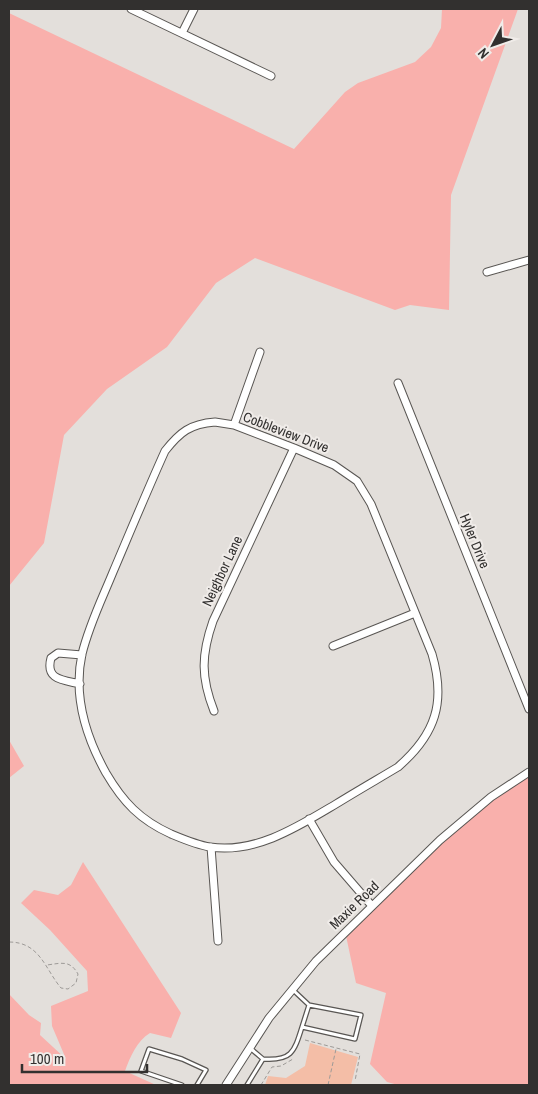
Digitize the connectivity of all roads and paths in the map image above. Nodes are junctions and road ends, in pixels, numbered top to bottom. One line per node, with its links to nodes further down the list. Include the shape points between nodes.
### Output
1 (131, 9): 3 (street)
2 (194, 9): 3 (street)
3 (182, 33): 4 (street)
4 (271, 76)
5 (529, 260): 6 (street)
6 (487, 272)
7 (260, 352): 9 (street)
8 (398, 383): 15 (street, Hyler Drive)
9 (234, 425): 10 (street, Cobbleview Drive); 13 (street, Cobbleview Drive, via 215,422 194,426 177,436 164,450 92,622)
10 (294, 448): 11 (street, Cobbleview Drive, via 341,468 363,489); 16 (street, Neighbor Lane, via 206,640 203,666)
11 (415, 613): 12 (street); 18 (street, Cobbleview Drive, via 432,654 438,682 436,709 429,731 413,754 398,767)
12 (333, 646)
13 (82, 655): 14 (street, Cobbleview Drive); 14 (street, via 58,653 51,658 48,667 52,676)
14 (80, 684): 19 (street, Cobbleview Drive, via 81,704 95,753 125,802 159,828)
15 (529, 708)
16 (214, 711)
17 (529, 772): 20 (street, Maxie Road, via 468,816)
18 (309, 820): 19 (street, Cobbleview Drive, via 280,836 255,843); 20 (street, via 334,862)
19 (211, 847): 21 (street)
20 (372, 906): 24 (street, Maxie Road)
21 (218, 941)
22 (9, 942): 23 (path, via 17,942 36,952)
23 (47, 965): 23 (path, via 61,988 68,989 76,983 78,974 74,966 64,963)
24 (292, 989): 25 (lane); 28 (street, Maxie Road)
25 (309, 1005): 26 (lane); 26 (lane, via 361,1015 355,1039)
26 (302, 1027): 30 (lane, via 296,1046 288,1056 278,1060)
27 (304, 1040): 29 (path)
28 (249, 1047): 30 (lane); 35 (street, Maxie Road)
29 (336, 1048): 32 (path, via 360,1054); 38 (path)
30 (263, 1058): 36 (lane)
31 (294, 1058): 37 (path, via 272,1067)
32 (355, 1082)
33 (182, 1085): 34 (lane, via 141,1071 149,1049 206,1070)
34 (197, 1085)
35 (226, 1085)
36 (247, 1085)
37 (261, 1085)
38 (328, 1085)

